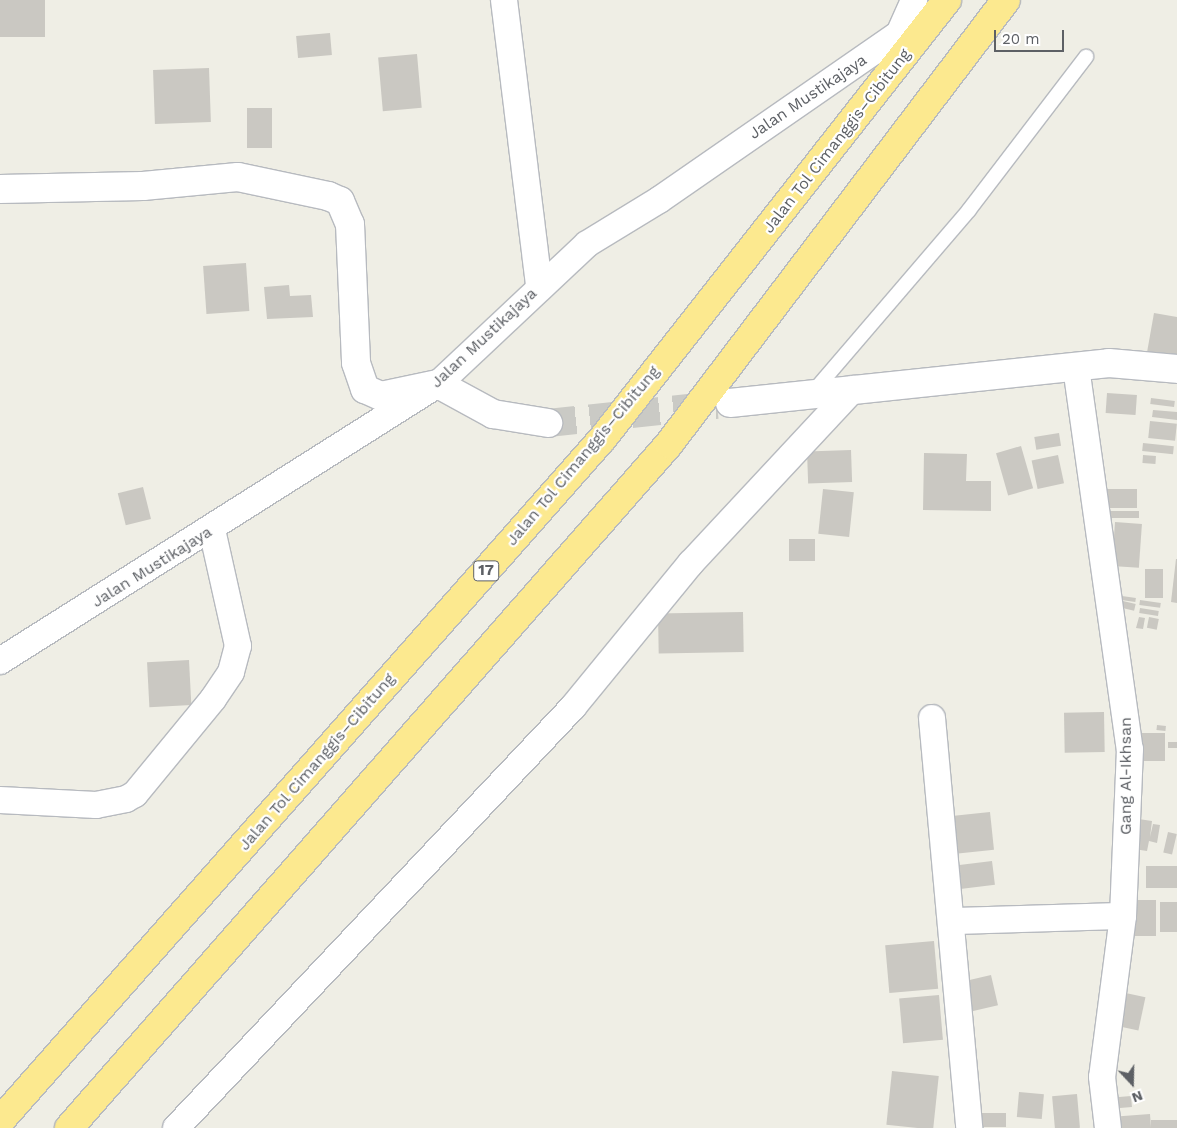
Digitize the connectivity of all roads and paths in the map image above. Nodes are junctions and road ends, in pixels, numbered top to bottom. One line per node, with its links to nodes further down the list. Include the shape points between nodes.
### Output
1 (504, 0): 7 (street)
2 (914, 0): 7 (street, Jalan Mustikajaya, via 900,34 659,200 587,244)
3 (948, 0): 21 (highway, Jalan Tol Cimanggis–Cibitung / 17, via 603,438)
4 (1006, 0): 23 (highway, via 669,444)
5 (1086, 57): 12 (lane, via 969,210)
6 (0, 189): 10 (street, via 143,186 238,178 340,201 350,224 356,363 365,389 381,396)
7 (539, 286): 10 (street, Jalan Mustikajaya)
8 (1076, 367): 9 (street, via 1109,363); 11 (street); 19 (street, Gang Al-Ikhsan, via 1127,712)
9 (1177, 369)
10 (438, 384): 14 (street, via 493,414); 15 (street, Jalan Mustikajaya)
11 (853, 389): 12 (street); 22 (street, via 680,576 573,707)
12 (814, 391): 13 (street)
13 (730, 403)
14 (548, 423)
15 (212, 530): 16 (street, Jalan Mustikajaya); 18 (street, via 238,646 231,672 213,699 135,794 126,799 96,804)
16 (0, 661)
17 (932, 718): 20 (street)
18 (0, 800)
19 (1123, 916): 20 (street); 25 (street, Gang Al-Ikhsan, via 1102,1077)
20 (952, 921): 24 (street)
21 (0, 1121)
22 (191, 1122)
23 (69, 1128)
24 (970, 1128)
25 (1108, 1128)

